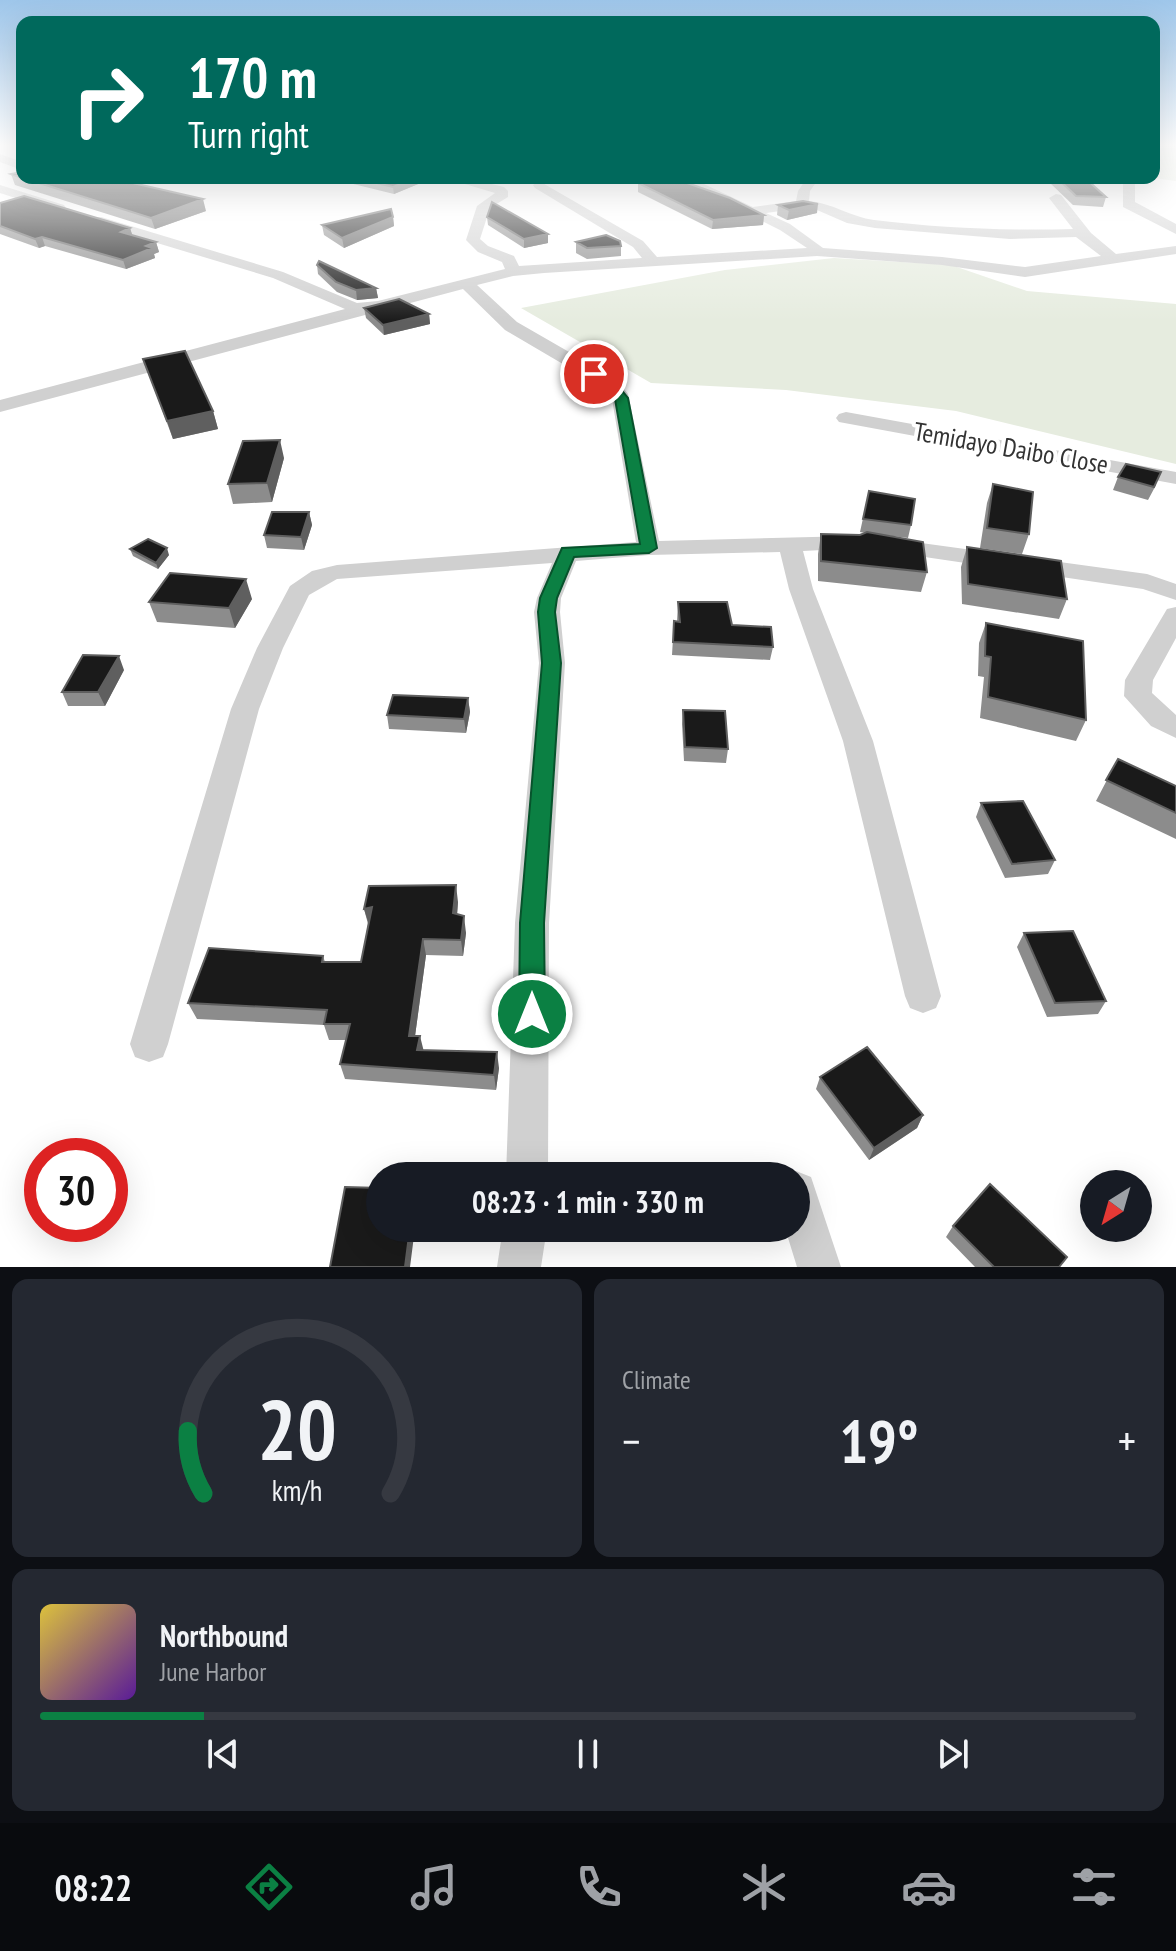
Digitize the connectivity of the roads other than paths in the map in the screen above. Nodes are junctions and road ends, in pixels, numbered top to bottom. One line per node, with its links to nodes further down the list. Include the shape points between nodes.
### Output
1 (42, 203): 19 (street, via 278,275 355,308)
2 (489, 203): 17 (street, via 473,240 509,259)
3 (569, 203): 16 (street, via 647,250)
4 (734, 203): 8 (street)
5 (1060, 203): 12 (street)
6 (1128, 203): 11 (street)
7 (802, 204): 8 (street); 9 (street)
8 (751, 211): 10 (street)
9 (852, 220): 10 (street); 12 (street, via 1010,235)
10 (785, 227): 14 (street)
11 (1176, 230)
12 (1086, 236): 15 (street)
13 (1176, 250): 15 (street)
14 (817, 252): 15 (street, via 1025,272); 16 (street)
15 (1113, 259)
16 (653, 261): 17 (street)
17 (513, 271): 18 (street)
18 (466, 283): 19 (street); 24 (street, via 511,326 609,383 621,398)
19 (367, 308): 20 (street)
20 (0, 406)
21 (846, 418): 22 (street, Temidayo Daibo Close)
22 (1176, 478)
23 (790, 546): 24 (street); 26 (street, via 880,544 1147,582); 28 (street, via 858,741)
24 (649, 548): 25 (street)
25 (568, 552): 29 (street, via 337,572 299,591 245,709); 30 (street, via 547,612 552,663 532,923)
26 (1175, 597): 27 (street, via 1139,680 1138,696)
27 (1176, 728)
28 (923, 996)
29 (149, 1044)
30 (527, 1162)
31 (810, 1238): 34 (street)
32 (523, 1242): 33 (street)
33 (519, 1267)
34 (819, 1267)

